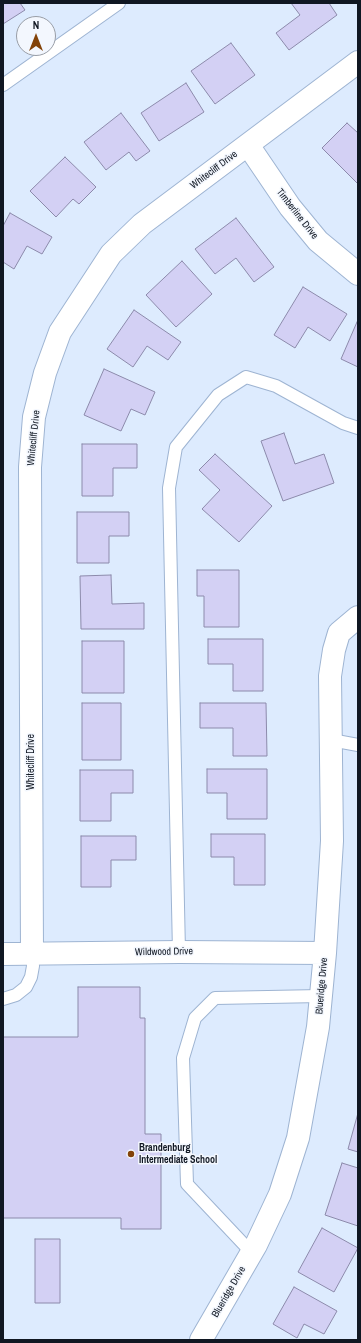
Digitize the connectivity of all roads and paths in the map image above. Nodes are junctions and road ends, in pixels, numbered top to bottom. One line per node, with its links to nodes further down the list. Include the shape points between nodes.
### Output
1 (119, 3): 3 (lane)
2 (358, 62): 4 (street, Whitecliff Drive)
3 (3, 85)
4 (248, 145): 5 (street, Timberline Drive, via 290,207 318,241); 13 (street, Whitecliff Drive, via 142,224 111,254 60,332 45,373 34,417 30,467)
5 (358, 274)
6 (358, 428): 10 (lane, via 343,423 276,386 246,377 218,395 176,447 170,488)
7 (358, 617): 8 (street, Blueridge Drive, via 339,633 334,650 330,676)
8 (331, 740): 9 (lane); 11 (street, Blueridge Drive, via 332,842)
9 (358, 745)
10 (179, 952): 11 (street, Wildwood Drive); 13 (street, Wildwood Drive)
11 (325, 953): 14 (street, Blueridge Drive)
12 (3, 954): 13 (street, Wildwood Drive)
13 (32, 954): 15 (lane, via 34,966 26,987 16,995)
14 (321, 996): 16 (street, Blueridge Drive, via 313,1058 298,1138 280,1194); 16 (lane, via 215,998 195,1018 183,1058 186,1184)
15 (3, 999)
16 (252, 1253): 17 (street, Blueridge Drive)
17 (201, 1340)

